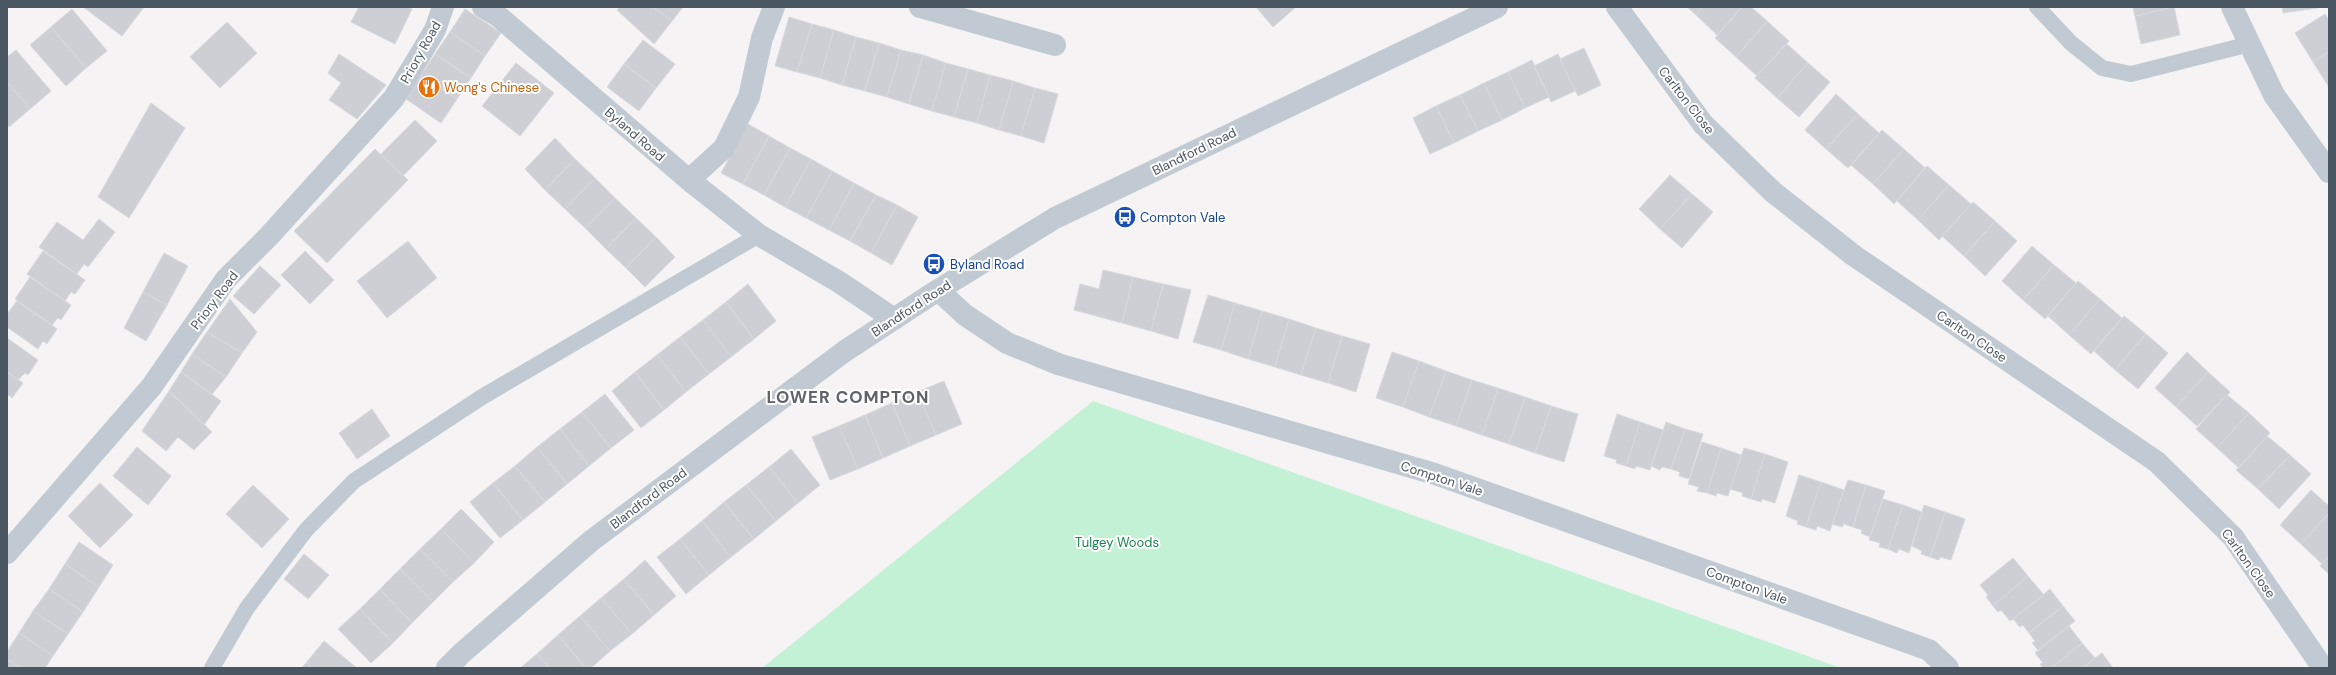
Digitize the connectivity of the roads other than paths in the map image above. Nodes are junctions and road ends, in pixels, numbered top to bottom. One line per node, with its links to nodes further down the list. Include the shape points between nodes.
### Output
1 (443, 7): 16 (street, Priory Road, via 436,30 394,98 275,231 226,279 152,386)
2 (483, 7): 12 (street, Byland Road, via 498,16)
3 (774, 7): 12 (street, via 762,38 750,97 724,148)
4 (920, 7): 10 (street)
5 (1497, 7): 14 (street, Blandford Road, via 1055,218)
6 (1617, 7): 20 (street, Carlton Close, via 1703,124 1773,192 1853,255 2157,462 2233,536)
7 (2037, 7): 9 (lane, via 2071,43 2102,68 2131,74)
8 (2232, 7): 9 (street)
9 (2250, 44): 11 (street, via 2274,95)
10 (1055, 45)
11 (2329, 172)
12 (689, 180): 13 (street, Byland Road)
13 (759, 235): 15 (street, Byland Road, via 839,282); 17 (lane, via 482,397 354,481 301,536 247,608)
14 (938, 290): 15 (street, Blandford Road); 19 (street, Compton Vale, via 966,315 1007,343 1058,364 1435,474 1929,650)
15 (894, 319): 18 (street, Blandford Road, via 845,351 591,541)
16 (7, 553)
17 (212, 668)
18 (447, 668)
19 (1948, 668)
20 (2323, 668)

